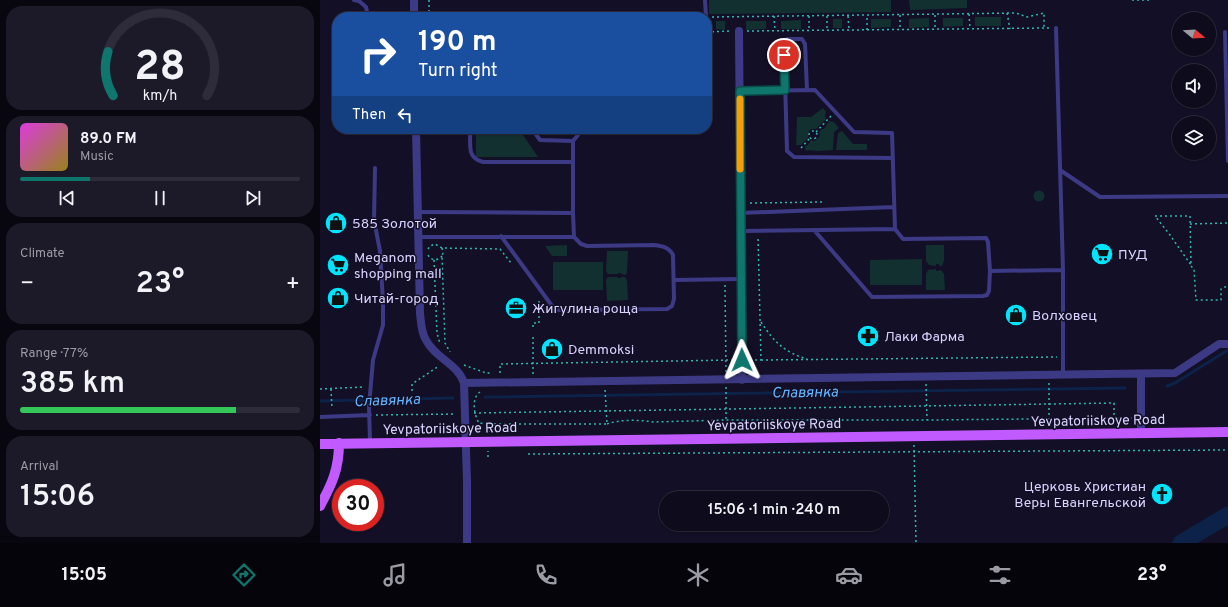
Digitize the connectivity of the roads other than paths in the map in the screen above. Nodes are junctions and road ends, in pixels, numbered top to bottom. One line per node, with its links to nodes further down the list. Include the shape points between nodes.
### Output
1 (354, 0): 4 (lane, via 366,7)
2 (414, 0): 5 (street)
3 (706, 0): 6 (lane)
4 (367, 12)
5 (414, 12)
6 (706, 12)
7 (1056, 28): 22 (lane)
8 (739, 31): 12 (street)
9 (1225, 32): 19 (lane)
10 (785, 90): 11 (lane); 11 (lane, via 784,45 787,39 802,39 805,44); 12 (lane); 18 (lane, via 787,151 794,157)
11 (807, 90): 18 (lane, via 815,90 854,132 892,134)
12 (740, 91): 27 (street)
13 (416, 134): 25 (street)
14 (470, 134): 20 (lane, via 471,153 476,160 483,162)
15 (536, 134): 17 (lane, via 540,140)
16 (578, 134): 17 (lane)
17 (573, 141): 20 (lane)
18 (893, 158): 24 (lane)
19 (1228, 161)
20 (573, 162): 26 (lane)
21 (375, 168): 43 (lane, via 374,220 380,251 383,325 373,360)
22 (1060, 170): 23 (lane, via 1100,197); 34 (lane)
23 (1228, 196)
24 (894, 207): 27 (lane); 28 (lane)
25 (418, 212): 26 (lane); 32 (street)
26 (573, 213): 33 (lane)
27 (740, 213): 30 (street)
28 (895, 229): 29 (lane); 35 (lane, via 903,239 986,238)
29 (814, 230): 30 (lane); 35 (lane, via 872,297 987,295 990,290)
30 (741, 231): 36 (street)
31 (501, 236): 32 (lane); 33 (lane); 37 (lane, via 555,310 668,309 674,299)
32 (418, 237): 42 (street, via 420,313 425,340 458,372)
33 (574, 237): 37 (lane, via 587,246 664,246 673,255)
34 (1063, 270): 35 (lane); 40 (lane)
35 (990, 271)
36 (741, 279): 37 (lane); 41 (street)
37 (674, 280)
38 (1228, 344): 39 (street, via 1219,344 1175,373)
39 (1142, 374): 40 (street); 46 (street)
40 (1063, 375): 41 (street)
41 (742, 380): 42 (street)
42 (464, 383): 47 (street)
43 (370, 415): 44 (lane); 49 (lane)
44 (320, 417)
45 (1228, 432): 46 (main road, Yevpatoriiskoye Road)
46 (1141, 433): 47 (main road, Yevpatoriiskoye Road)
47 (466, 442): 49 (main road, Yevpatoriiskoye Road); 52 (street)
48 (339, 443): 49 (main road, Yevpatoriiskoye Road); 50 (main road, Yevpatoriiskoye Road); 51 (main road, via 338,467)
49 (370, 443)
50 (320, 444)
51 (320, 506)
52 (467, 543)

